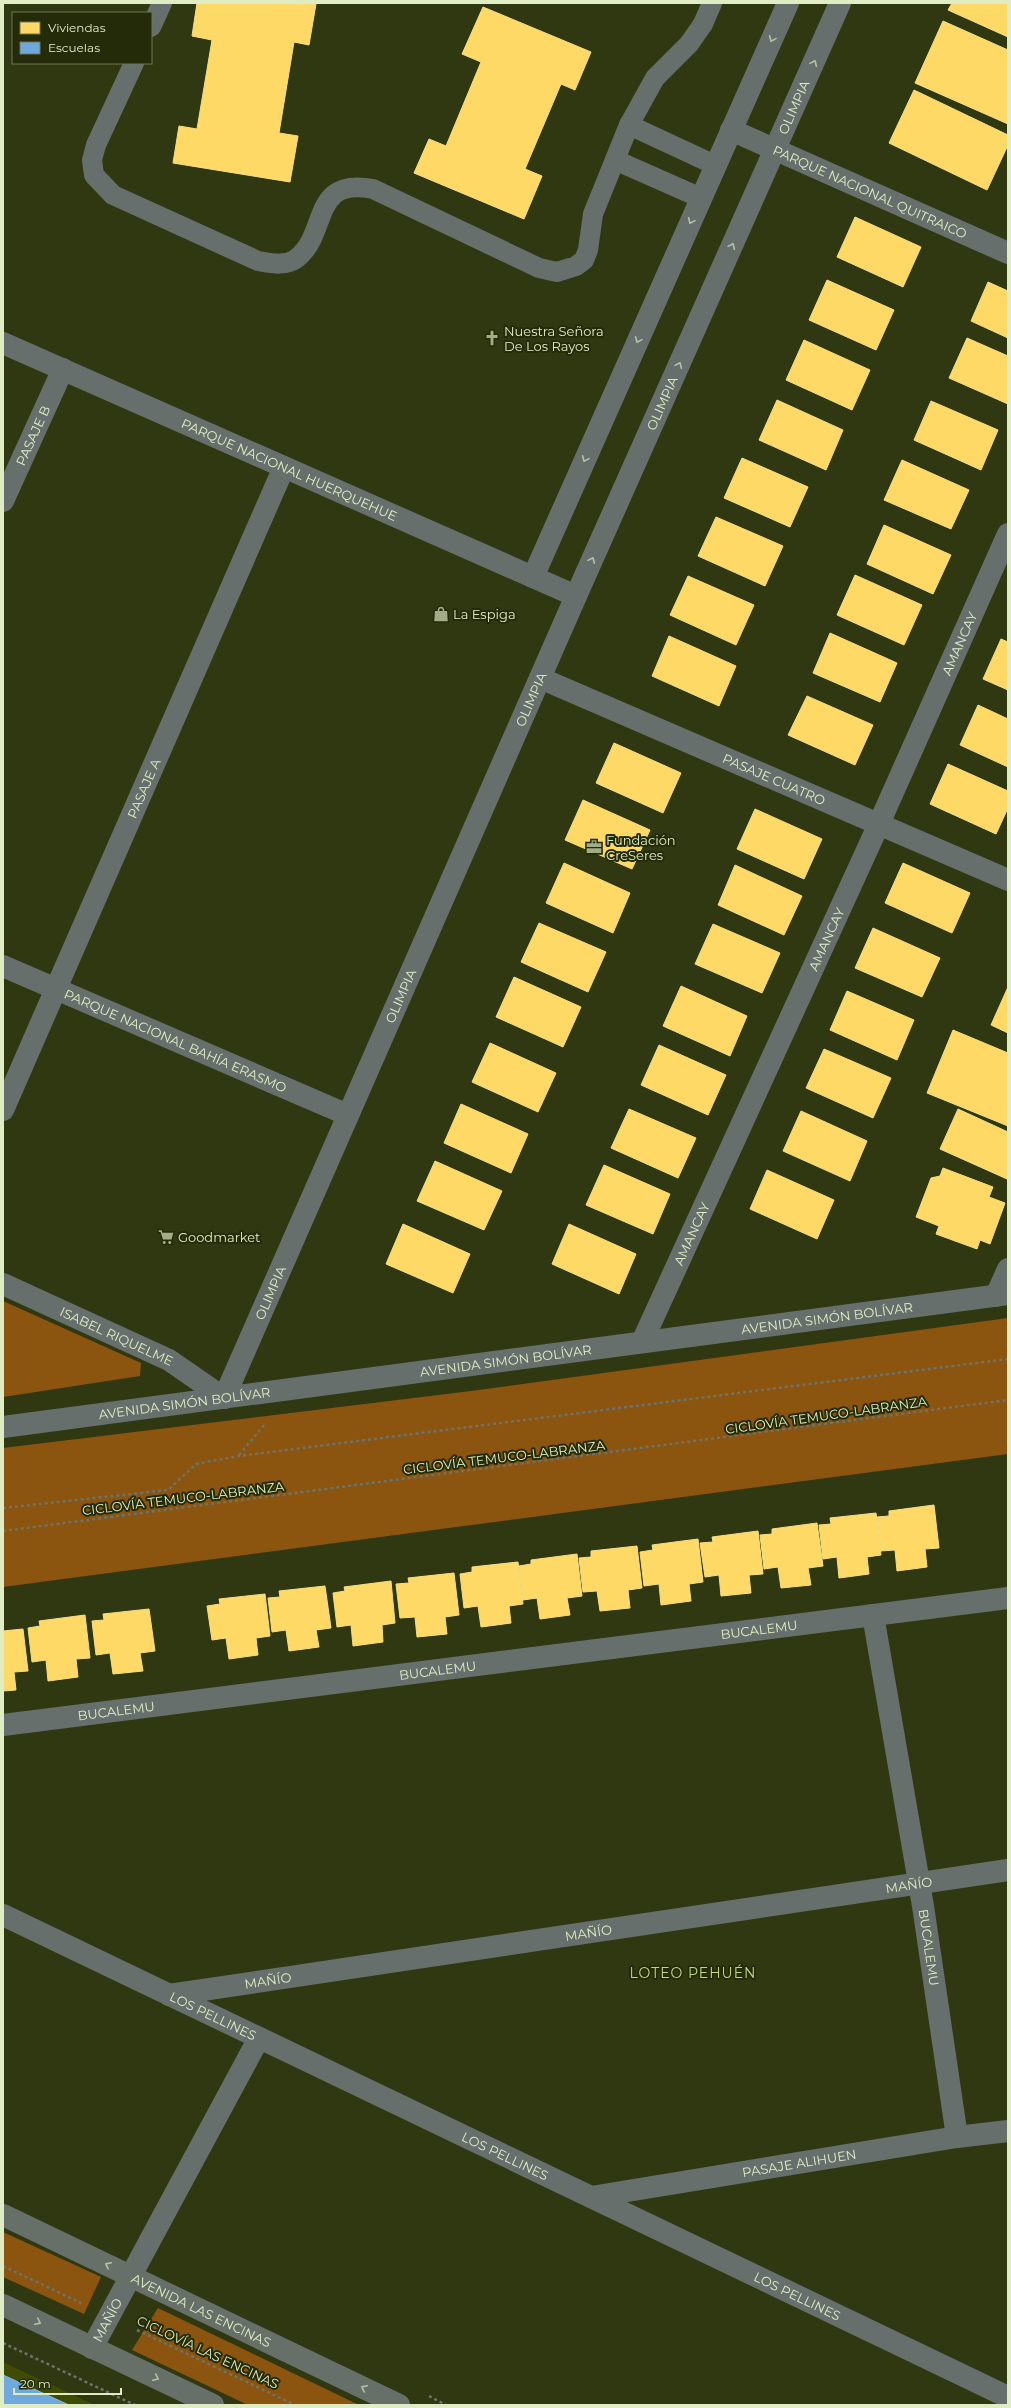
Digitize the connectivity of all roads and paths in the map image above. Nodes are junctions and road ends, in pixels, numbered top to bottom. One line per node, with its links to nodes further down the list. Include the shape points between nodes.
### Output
1 (162, 3): 5 (lane)
2 (712, 3): 7 (lane, via 703,24 689,44 655,78)
3 (788, 3): 8 (street, one-way to 8)
4 (840, 3): 9 (street, OLIMPIA, one-way to 4)
5 (152, 25)
6 (134, 64): 10 (lane, via 96,145 92,160 94,175 113,195 258,261 274,264 297,258 307,245 326,203 336,193 348,188 361,187 373,189 548,271 567,270 584,260 594,214)
7 (629, 125): 10 (lane); 11 (lane)
8 (731, 130): 9 (street, PARQUE NACIONAL QUITRAICO); 11 (street)
9 (775, 149): 13 (street, PARQUE NACIONAL QUITRAICO); 20 (street, OLIMPIA, one-way to 9)
10 (615, 160): 12 (lane)
11 (715, 165): 12 (street)
12 (701, 198): 19 (street, one-way to 19)
13 (1008, 253)
14 (3, 343): 15 (street, PARQUE NACIONAL HUERQUEHUE)
15 (63, 369): 16 (street, PARQUE NACIONAL HUERQUEHUE); 17 (street, PASAJE B)
16 (284, 467): 19 (street, PARQUE NACIONAL HUERQUEHUE); 25 (street, PASAJE A)
17 (3, 501)
18 (1008, 534): 22 (street, AMANCAY)
19 (533, 577): 20 (street, PARQUE NACIONAL HUERQUEHUE)
20 (576, 596): 21 (street, OLIMPIA)
21 (540, 678): 22 (street, PASAJE CUATRO); 27 (street, OLIMPIA)
22 (878, 826): 23 (street, PASAJE CUATRO); 31 (street, AMANCAY)
23 (1008, 880)
24 (3, 966): 25 (street, PARQUE NACIONAL BAHÍA ERASMO)
25 (57, 989): 26 (street, PASAJE A); 27 (street, PARQUE NACIONAL BAHÍA ERASMO)
26 (3, 1110)
27 (348, 1115): 33 (street, OLIMPIA)
28 (1008, 1269): 30 (street)
29 (3, 1284): 33 (street, ISABEL RIQUELME, via 169,1360)
30 (1002, 1295): 31 (street, AVENIDA SIMÓN BOLÍVAR)
31 (642, 1342): 33 (street, AVENIDA SIMÓN BOLÍVAR)
32 (1008, 1359): 36 (path, via 239,1456 196,1464 168,1490)
33 (224, 1398): 35 (street, AVENIDA SIMÓN BOLÍVAR)
34 (1008, 1400): 37 (path, CICLOVÍA TEMUCO-LABRANZA)
35 (3, 1427)
36 (3, 1508)
37 (3, 1531)
38 (1008, 1598): 39 (street, BUCALEMU)
39 (873, 1615): 40 (street, BUCALEMU); 42 (street, BUCALEMU)
40 (3, 1725)
41 (1008, 1870): 42 (street, MAÑÍO)
42 (918, 1882): 44 (street, MAÑÍO); 47 (street, BUCALEMU)
43 (3, 1915): 44 (street, LOS PELLINES)
44 (169, 1995): 45 (street, LOS PELLINES)
45 (259, 2038): 48 (street, LOS PELLINES); 51 (street, MAÑÍO)
46 (1008, 2131): 47 (street, PASAJE ALIHUEN)
47 (957, 2138): 48 (street, PASAJE ALIHUEN)
48 (591, 2197): 56 (street, LOS PELLINES)
49 (3, 2215): 51 (main road, AVENIDA LAS ENCINAS, one-way to 49)
50 (3, 2266): 53 (path, CICLOVÍA LAS ENCINAS)
51 (130, 2276): 53 (street, MAÑÍO); 60 (main road, AVENIDA LAS ENCINAS, one-way to 51)
52 (3, 2305): 55 (main road, one-way to 55)
53 (109, 2316): 55 (street, MAÑÍO); 59 (path, CICLOVÍA LAS ENCINAS)
54 (3, 2343): 57 (path)
55 (92, 2348): 58 (main road, one-way to 58)
56 (1008, 2397)
57 (135, 2405)
58 (213, 2405)
59 (295, 2405)
60 (399, 2405)

